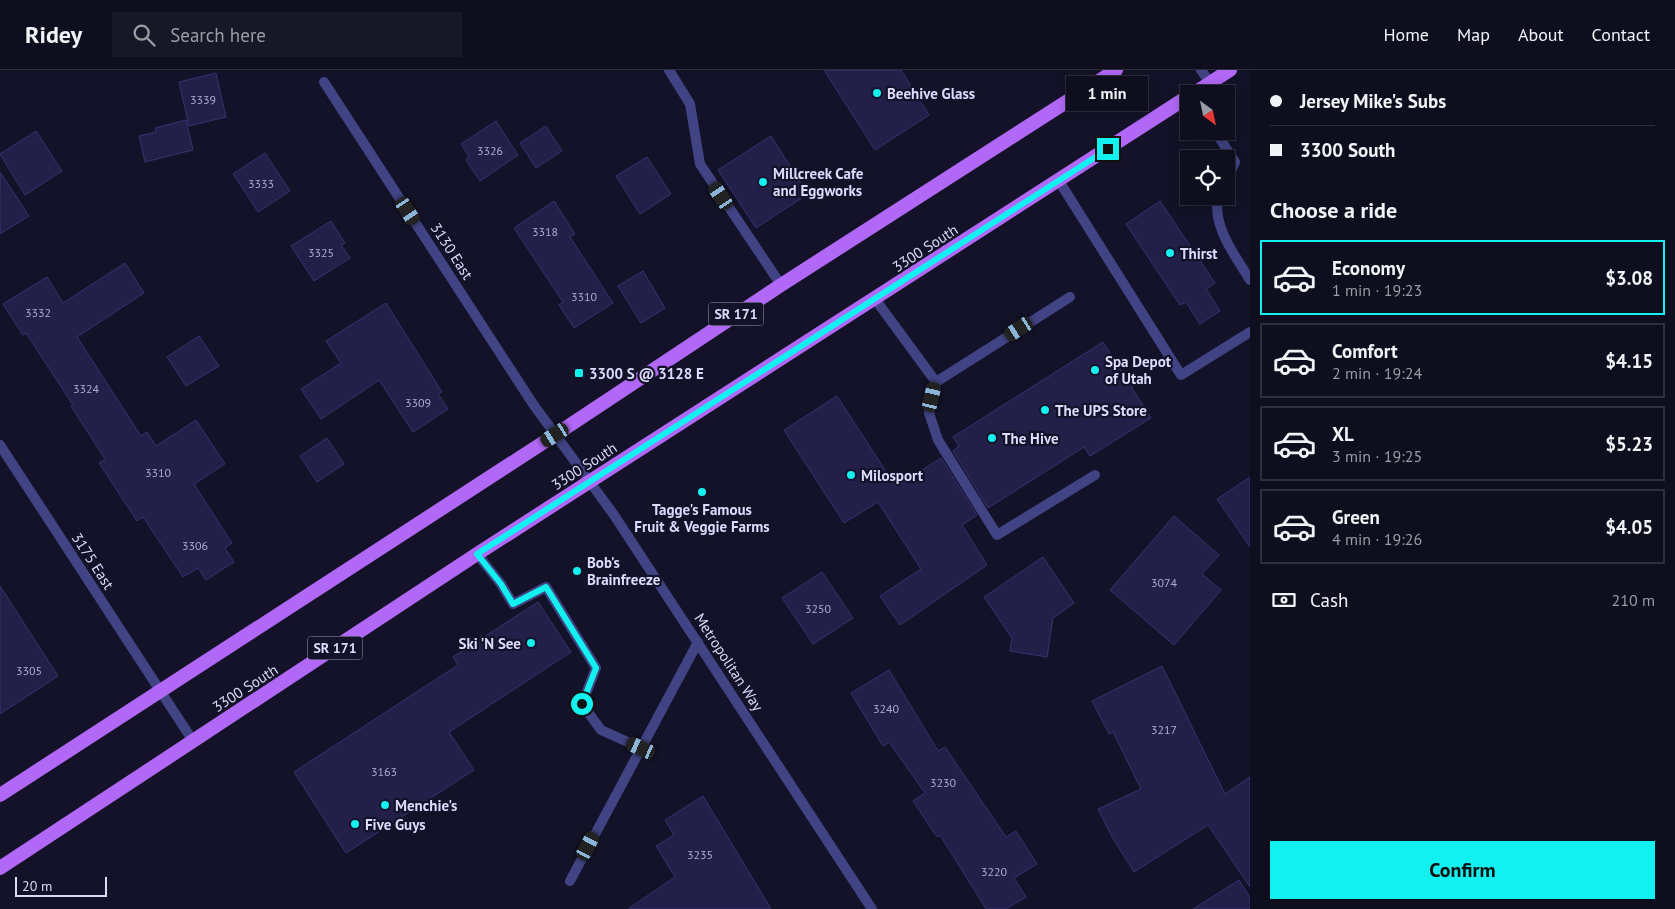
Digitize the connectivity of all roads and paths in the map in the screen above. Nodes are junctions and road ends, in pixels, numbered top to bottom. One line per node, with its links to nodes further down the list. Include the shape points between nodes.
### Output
1 (669, 70): 12 (street, via 690,104 700,164)
2 (1116, 70): 12 (main road, SR 171)
3 (1202, 70): 6 (street)
4 (1230, 70): 6 (main road)
5 (324, 82): 17 (street, 3130 East)
6 (1210, 83): 7 (main road)
7 (1207, 85)
8 (1180, 102): 9 (main road, 3300 South / SR 171)
9 (1059, 181): 14 (main road, 3300 South / SR 171); 15 (street, via 1181,375)
10 (1218, 205): 11 (street, via 1224,238)
11 (1250, 280)
12 (780, 285): 17 (main road, SR 171)
13 (1070, 297): 16 (street)
14 (875, 299): 16 (street); 20 (main road, 3300 South / SR 171)
15 (1250, 332)
16 (936, 382): 19 (street, via 929,412 938,440 998,535)
17 (555, 435): 20 (street, Metropolitan Way); 23 (main road, SR 171)
18 (0, 445): 23 (street, 3175 East)
19 (1095, 475)
20 (589, 482): 21 (main road, 3300 South / SR 171); 22 (street, Metropolitan Way)
21 (477, 554): 24 (main road, 3300 South / SR 171); 25 (street, via 513,604 546,587 596,668 582,704 601,730)
22 (698, 642): 25 (street); 29 (street, Metropolitan Way)
23 (161, 692): 24 (street, 3175 East); 26 (main road, SR 171)
24 (193, 741): 27 (main road, 3300 South / SR 171)
25 (641, 748): 28 (street)
26 (0, 795)
27 (0, 868)
28 (570, 881)
29 (872, 909)

